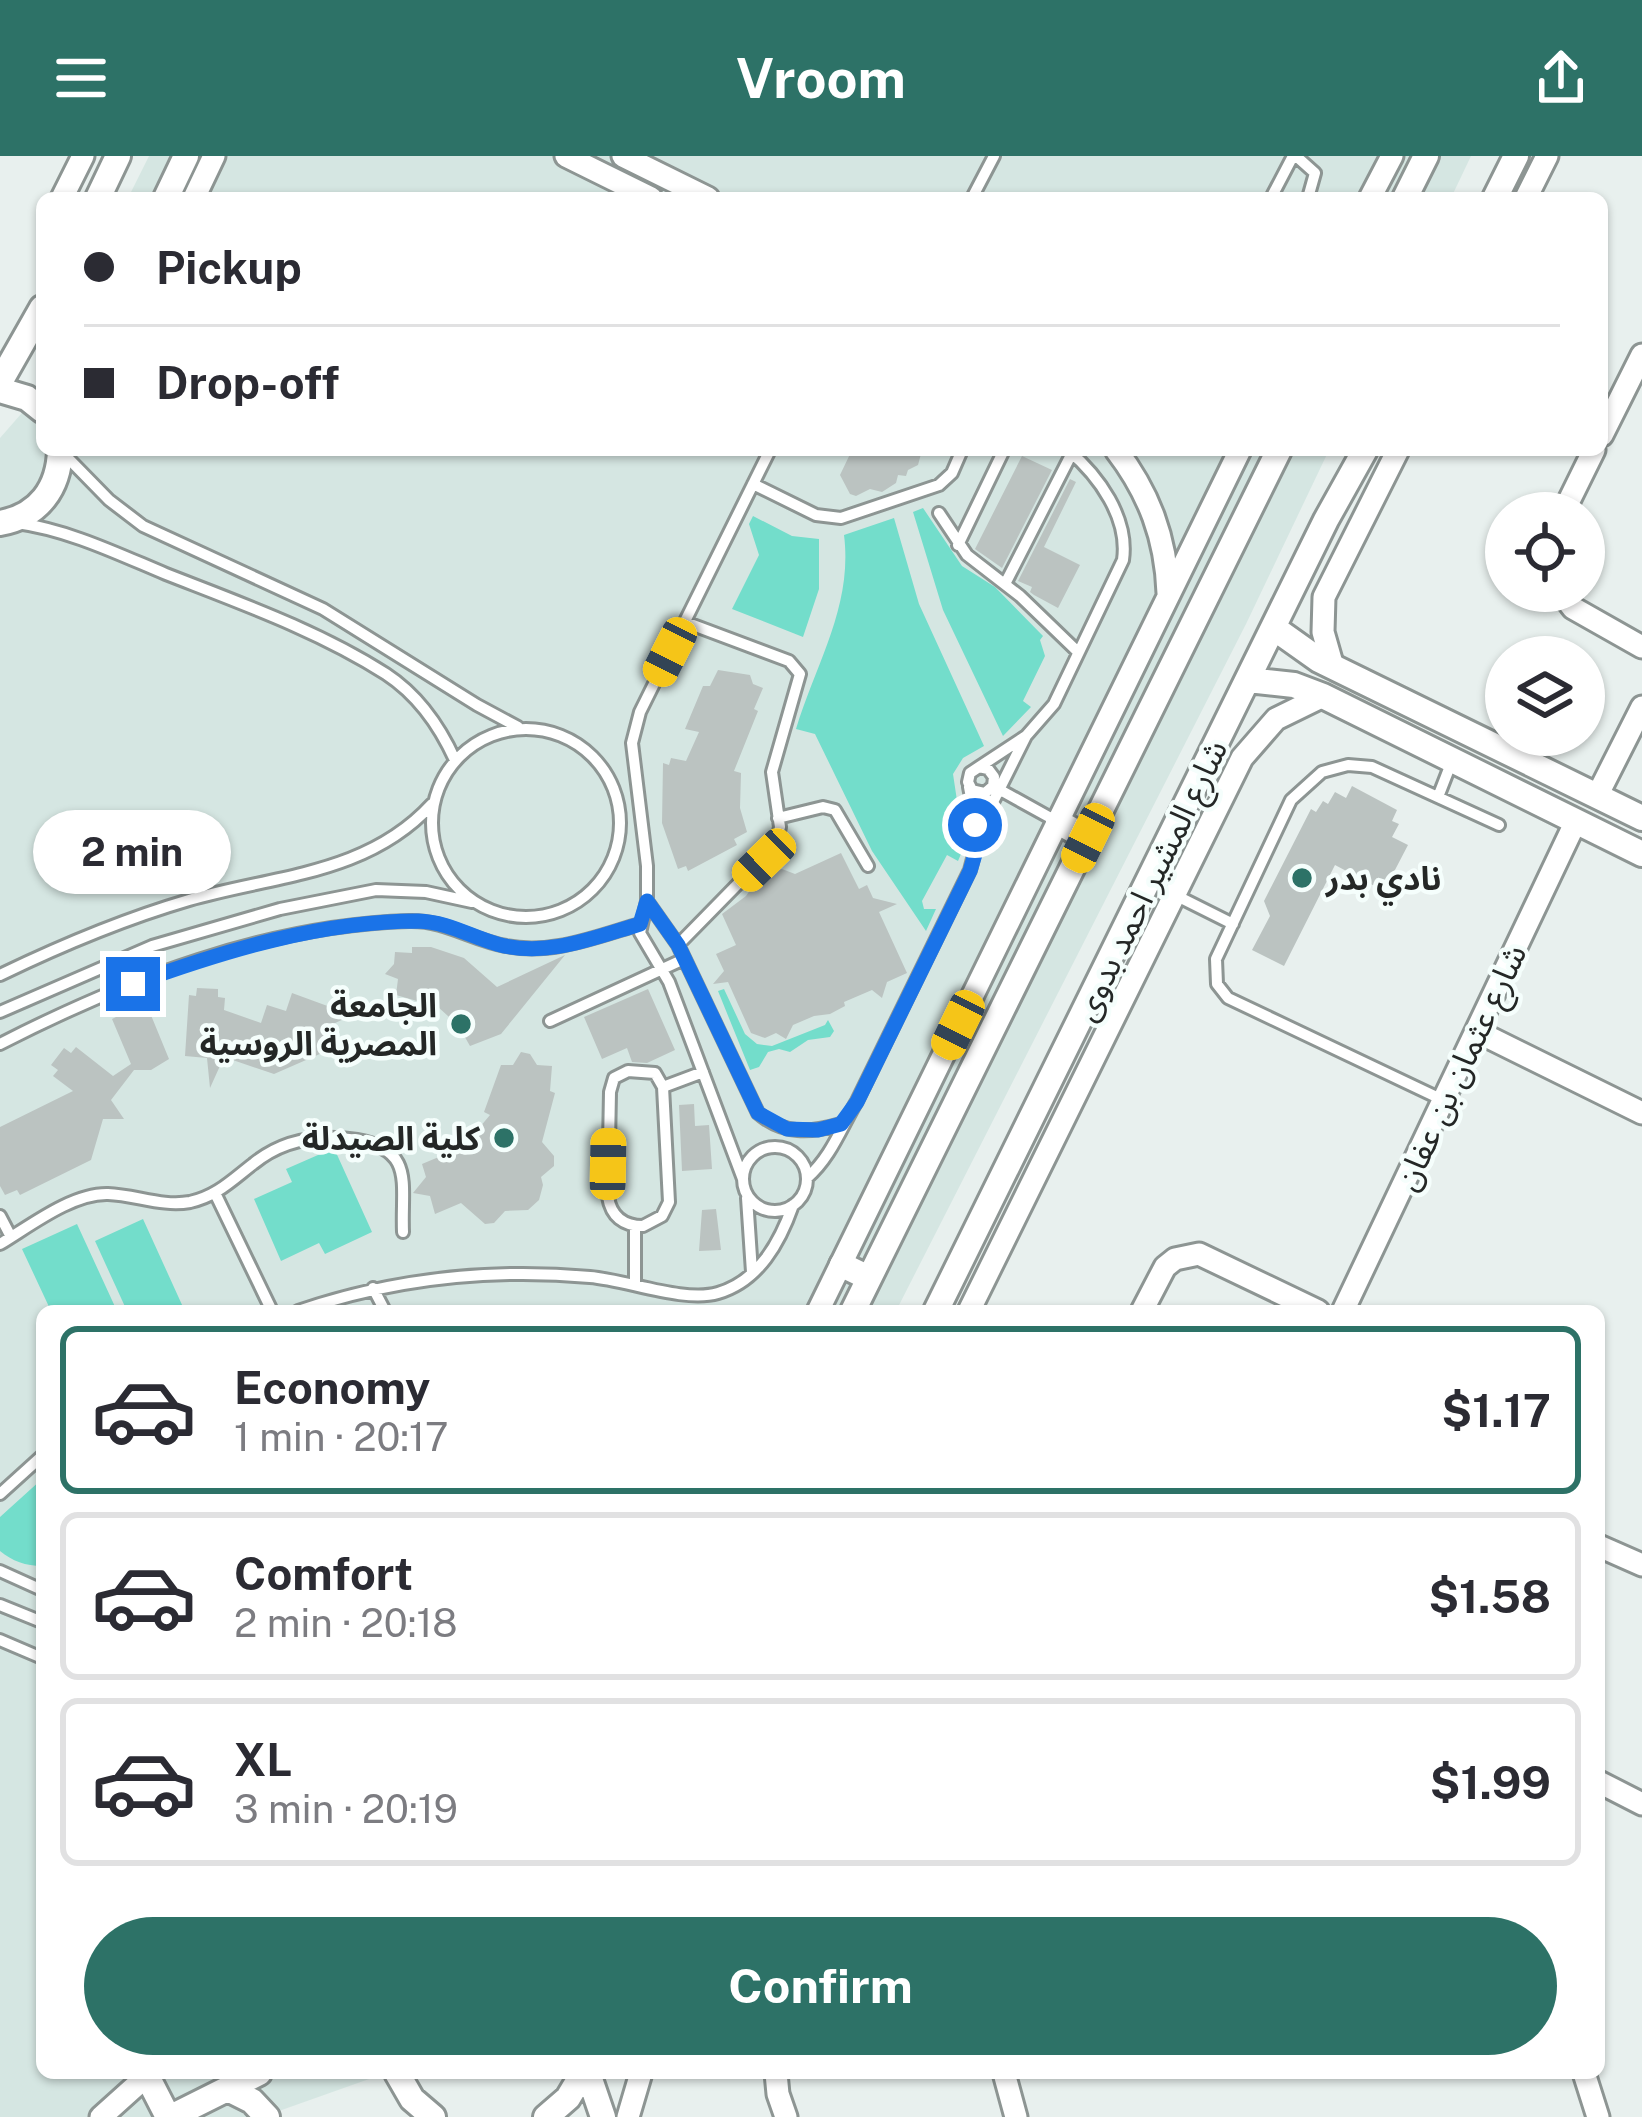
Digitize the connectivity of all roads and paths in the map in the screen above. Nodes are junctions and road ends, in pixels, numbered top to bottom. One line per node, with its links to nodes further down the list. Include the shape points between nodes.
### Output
1 (82, 156): 13 (street)
2 (118, 156): 14 (street)
3 (186, 156): 15 (street)
4 (214, 156): 16 (street)
5 (566, 156): 17 (street)
6 (623, 156): 18 (street)
7 (994, 156): 19 (lane)
8 (1294, 156): 20 (lane); 21 (lane, via 1315,173)
9 (1426, 156): 23 (street)
10 (1516, 156): 24 (street)
11 (1546, 156): 25 (street)
12 (1387, 158): 22 (street)
13 (65, 192)
14 (101, 192)
15 (169, 192)
16 (197, 192)
17 (638, 192)
18 (696, 192)
19 (975, 192)
20 (1274, 192)
21 (1310, 192)
22 (1373, 192)
23 (1408, 192)
24 (1498, 192)
25 (1529, 192)
26 (36, 319): 28 (street)
27 (1641, 360): 30 (street)
28 (0, 386): 29 (street)
29 (36, 405)
30 (1608, 423)
31 (60, 456): 47 (street, via 47,496)
32 (67, 456): 60 (lane, via 143,526 323,609)
33 (767, 456): 44 (lane)
34 (959, 456): 44 (lane, via 939,485 841,518 816,515)
35 (1001, 456): 48 (lane)
36 (1068, 456): 49 (lane)
37 (1074, 456): 55 (lane, via 1107,494 1125,546)
38 (1120, 456): 50 (street, via 1156,519)
39 (1237, 456): 50 (street)
40 (1276, 456): 79 (street)
41 (1363, 456): 53 (street, شارع المشير احمد بدوى)
42 (1395, 456): 56 (street, via 1324,597)
43 (1591, 456): 45 (street)
44 (753, 484): 52 (lane)
45 (1573, 492)
46 (940, 513): 48 (lane)
47 (4, 522): 63 (lane, via 72,536 226,597 386,674 427,712)
48 (958, 545): 49 (lane)
49 (1005, 584): 55 (lane)
50 (1168, 597): 76 (street)
51 (1580, 612): 54 (street)
52 (686, 622): 75 (lane, via 798,668 772,772); 84 (lane, via 633,733)
53 (1274, 628): 56 (street); 57 (street, شارع المشير احمد بدوى)
54 (1642, 647)
55 (1078, 652): 61 (lane, via 1054,704)
56 (1333, 667): 64 (street)
57 (1248, 680): 58 (street); 123 (street, شارع المشير احمد بدوى)
58 (1323, 696): 62 (street); 83 (street, via 1276,718 1251,743)
59 (1642, 706): 70 (street)
60 (521, 728): 63 (lane, via 485,738); 85 (lane, via 549,730 596,757 620,806 614,860 600,883 567,908 527,918)
61 (1025, 736): 65 (lane); 68 (lane)
62 (1453, 759): 69 (street); 71 (lane)
63 (455, 760): 72 (lane)
64 (1523, 760): 66 (street); 69 (street)
65 (979, 767): 67 (lane); 68 (lane, via 992,773)
66 (1573, 784): 70 (street); 74 (street, via 1559,795)
67 (969, 787): 68 (lane, via 981,794); 78 (lane)
68 (996, 788): 76 (lane); 78 (lane)
69 (1510, 788): 74 (street)
70 (1597, 796): 73 (street)
71 (1438, 797): 77 (lane); 87 (lane, via 1360,765 1310,779 1292,800)
72 (434, 801): 85 (lane, via 434,847); 91 (lane, via 404,831 350,862 183,902)
73 (1632, 813): 80 (street)
74 (1567, 817): 80 (street); 94 (street, شارع عثمان بن عفان)
75 (778, 818): 82 (lane, via 835,810); 88 (lane, via 770,853)
76 (1058, 822): 79 (street); 111 (street)
77 (1498, 824)
78 (978, 834): 100 (lane, via 970,871)
79 (1088, 838): 113 (street)
80 (1609, 838): 81 (street)
81 (1642, 854)
82 (868, 866)
83 (1175, 896): 87 (lane); 124 (street)
84 (647, 901): 86 (lane); 88 (lane)
85 (475, 902): 92 (lane, via 376,890 280,909 152,946)
86 (640, 924): 90 (lane); 95 (lane, via 548,948 505,946 422,921 313,932 168,971)
87 (1233, 924): 98 (lane, via 1214,968 1228,998)
88 (678, 945): 89 (lane)
89 (684, 959): 90 (lane); 101 (lane, via 751,1102)
90 (663, 969): 93 (lane); 96 (lane)
91 (0, 975)
92 (0, 1012)
93 (550, 1021)
94 (1478, 1032): 98 (street, شارع عثمان بن عفان); 99 (street)
95 (0, 1044)
96 (703, 1072): 97 (lane); 104 (lane)
97 (663, 1087): 108 (lane, via 669,1202 656,1221); 108 (lane, via 645,1071 621,1073 611,1085 609,1204)
98 (1445, 1102): 127 (street, شارع عثمان بن عفان)
99 (1642, 1113)
100 (841, 1124): 101 (lane); 103 (lane, via 827,1158)
101 (787, 1129): 102 (lane)
102 (782, 1148): 103 (lane, via 800,1158); 104 (lane, via 755,1154)
103 (807, 1178): 106 (lane)
104 (744, 1185): 106 (lane, via 765,1209); 112 (lane)
105 (215, 1193): 109 (lane, via 294,1142 331,1136 380,1144 400,1165); 110 (lane, via 178,1203 92,1196); 117 (lane)
106 (793, 1205): 112 (lane, via 776,1247)
107 (0, 1216): 110 (lane)
108 (635, 1226): 114 (lane)
109 (403, 1232)
110 (6, 1241)
111 (842, 1265): 113 (street); 121 (street)
112 (752, 1272): 116 (lane, via 722,1292)
113 (869, 1278): 122 (street)
114 (635, 1283): 115 (lane, via 523,1274); 116 (lane)
115 (373, 1288): 118 (lane); 119 (lane)
116 (685, 1294): 120 (lane)
117 (269, 1305)
118 (318, 1305)
119 (382, 1305)
120 (680, 1305)
121 (821, 1305)
122 (856, 1305)
123 (939, 1305)
124 (972, 1305)
125 (1145, 1305): 126 (street, via 1175,1258 1199,1254)
126 (1305, 1305)
127 (1346, 1305)
128 (36, 1461): 129 (lane)
129 (0, 1494)
130 (1605, 1549): 131 (street)
131 (1642, 1565)
132 (0, 1570): 133 (lane)
133 (36, 1586)
134 (0, 1605): 135 (lane)
135 (36, 1620)
136 (0, 1640): 137 (lane)
137 (36, 1655)
138 (1605, 1785): 139 (street)
139 (1642, 1804)
140 (143, 2079): 151 (street)
141 (151, 2079): 152 (street)
142 (247, 2079): 150 (street)
143 (401, 2079): 154 (street)
144 (582, 2079): 155 (street)
145 (588, 2079): 156 (street)
146 (638, 2079): 157 (street)
147 (777, 2079): 158 (street)
148 (1006, 2079): 159 (street)
149 (1586, 2079): 160 (street)
150 (228, 2089): 152 (street); 153 (street)
151 (101, 2117)
152 (170, 2117)
153 (267, 2117)
154 (433, 2117)
155 (546, 2117)
156 (603, 2117)
157 (628, 2117)
158 (786, 2117)
159 (1016, 2117)
160 (1598, 2117)

